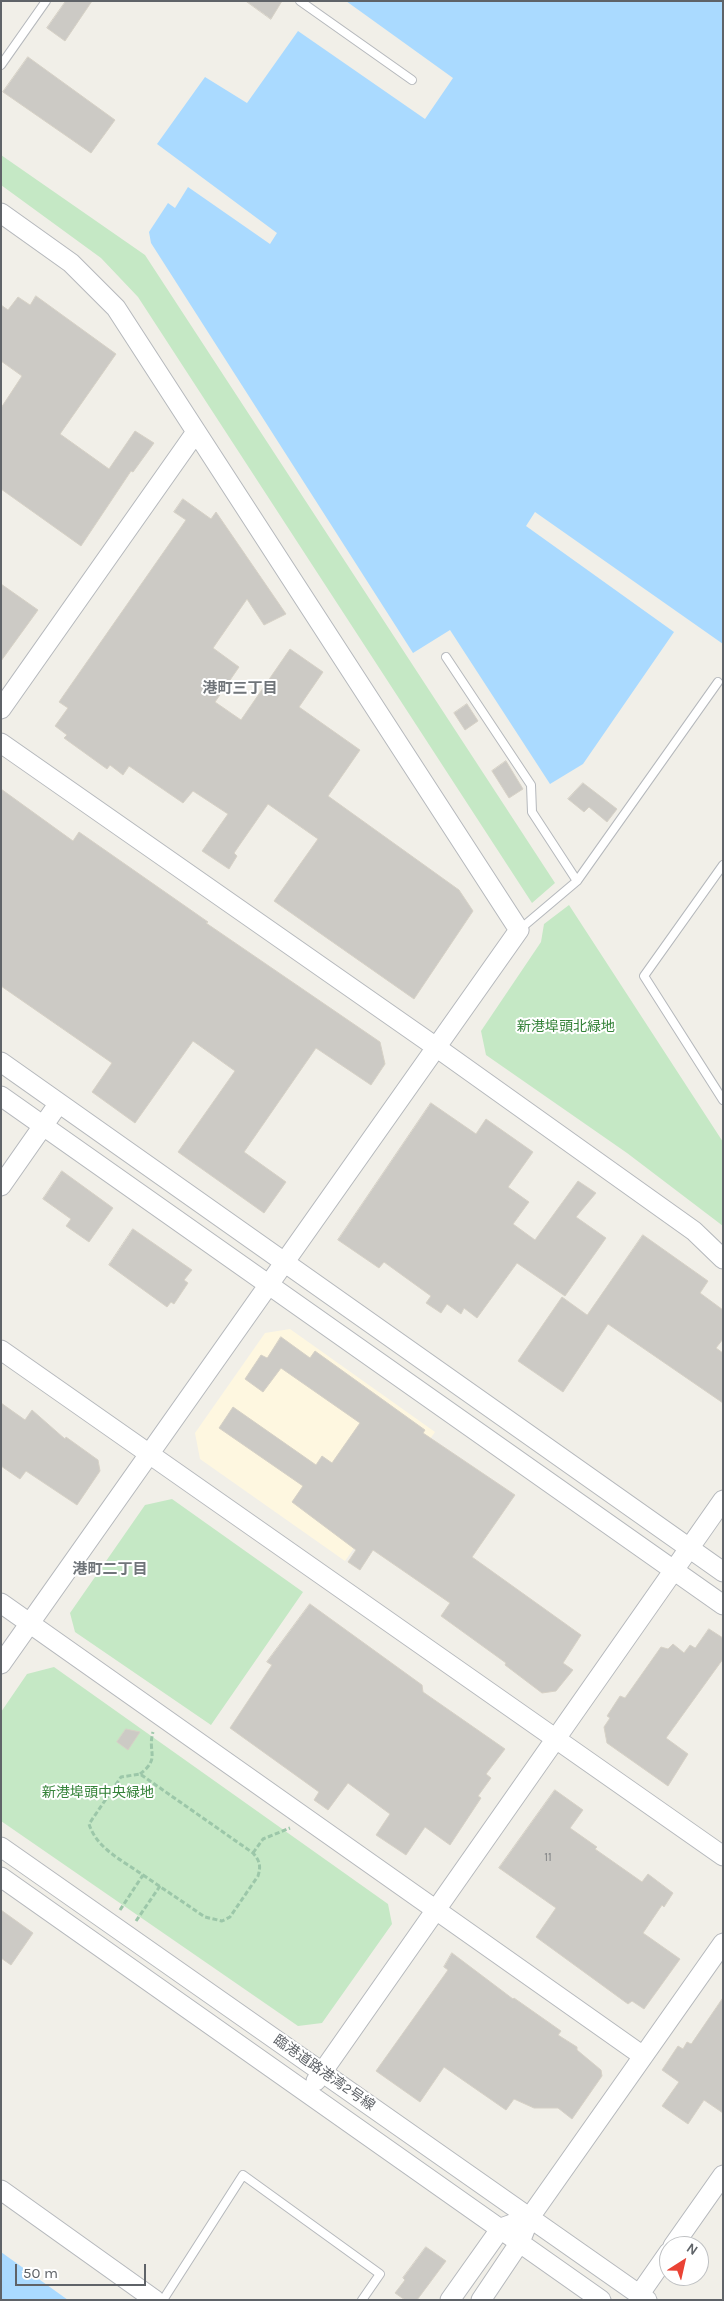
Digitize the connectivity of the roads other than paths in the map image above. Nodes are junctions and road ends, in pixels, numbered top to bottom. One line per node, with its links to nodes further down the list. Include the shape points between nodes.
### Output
1 (46, 1): 3 (lane)
2 (300, 1): 4 (lane)
3 (1, 65)
4 (412, 80)
5 (1, 213): 6 (street, via 94,283 116,308)
6 (196, 432): 9 (street); 13 (street)
7 (446, 658): 12 (lane, via 531,785 532,812)
8 (718, 682): 12 (lane)
9 (1, 709)
10 (1, 743): 14 (street)
11 (723, 865): 17 (lane, via 644,976)
12 (577, 881): 13 (lane)
13 (519, 930): 14 (street)
14 (436, 1047): 21 (street, via 694,1231); 22 (street)
15 (1, 1062): 18 (street)
16 (1, 1096): 19 (street)
17 (723, 1100)
18 (59, 1103): 19 (street); 22 (street)
19 (43, 1126): 20 (street); 23 (street)
20 (1, 1186)
21 (723, 1259)
22 (285, 1261): 23 (street); 27 (street)
23 (268, 1284): 25 (street); 28 (street)
24 (1, 1350): 25 (street)
25 (149, 1453): 32 (street); 34 (street)
26 (723, 1500): 27 (street)
27 (689, 1548): 28 (street); 29 (street)
28 (673, 1570): 31 (street); 34 (street)
29 (723, 1572)
30 (1, 1603): 32 (street)
31 (723, 1606)
32 (30, 1623): 33 (street); 38 (street)
33 (1, 1664)
34 (555, 1738): 36 (street); 38 (street)
35 (1, 1847): 41 (street, 臨港道路港湾2号線)
36 (723, 1856)
37 (1, 1877): 42 (street, 臨港道路港湾2号線)
38 (435, 1909): 40 (street); 41 (street)
39 (723, 1942): 40 (street)
40 (643, 2056): 45 (street)
41 (322, 2072): 42 (street); 45 (street, 臨港道路港湾2号線)
42 (308, 2092): 46 (street, 臨港道路港湾2号線)
43 (723, 2175): 47 (street)
44 (1, 2190): 51 (street)
45 (530, 2217): 46 (street); 48 (street); 50 (street, 臨港道路港湾2号線)
46 (500, 2228): 48 (street, 臨港道路港湾2号線); 54 (street)
47 (680, 2236)
48 (520, 2242): 55 (street); 56 (street, 臨港道路港湾2号線)
49 (659, 2269): 50 (street)
50 (643, 2297)
51 (155, 2300)
52 (163, 2300): 53 (lane, via 244,2175 380,2274)
53 (362, 2300)
54 (450, 2300)
55 (481, 2300)
56 (601, 2300)

